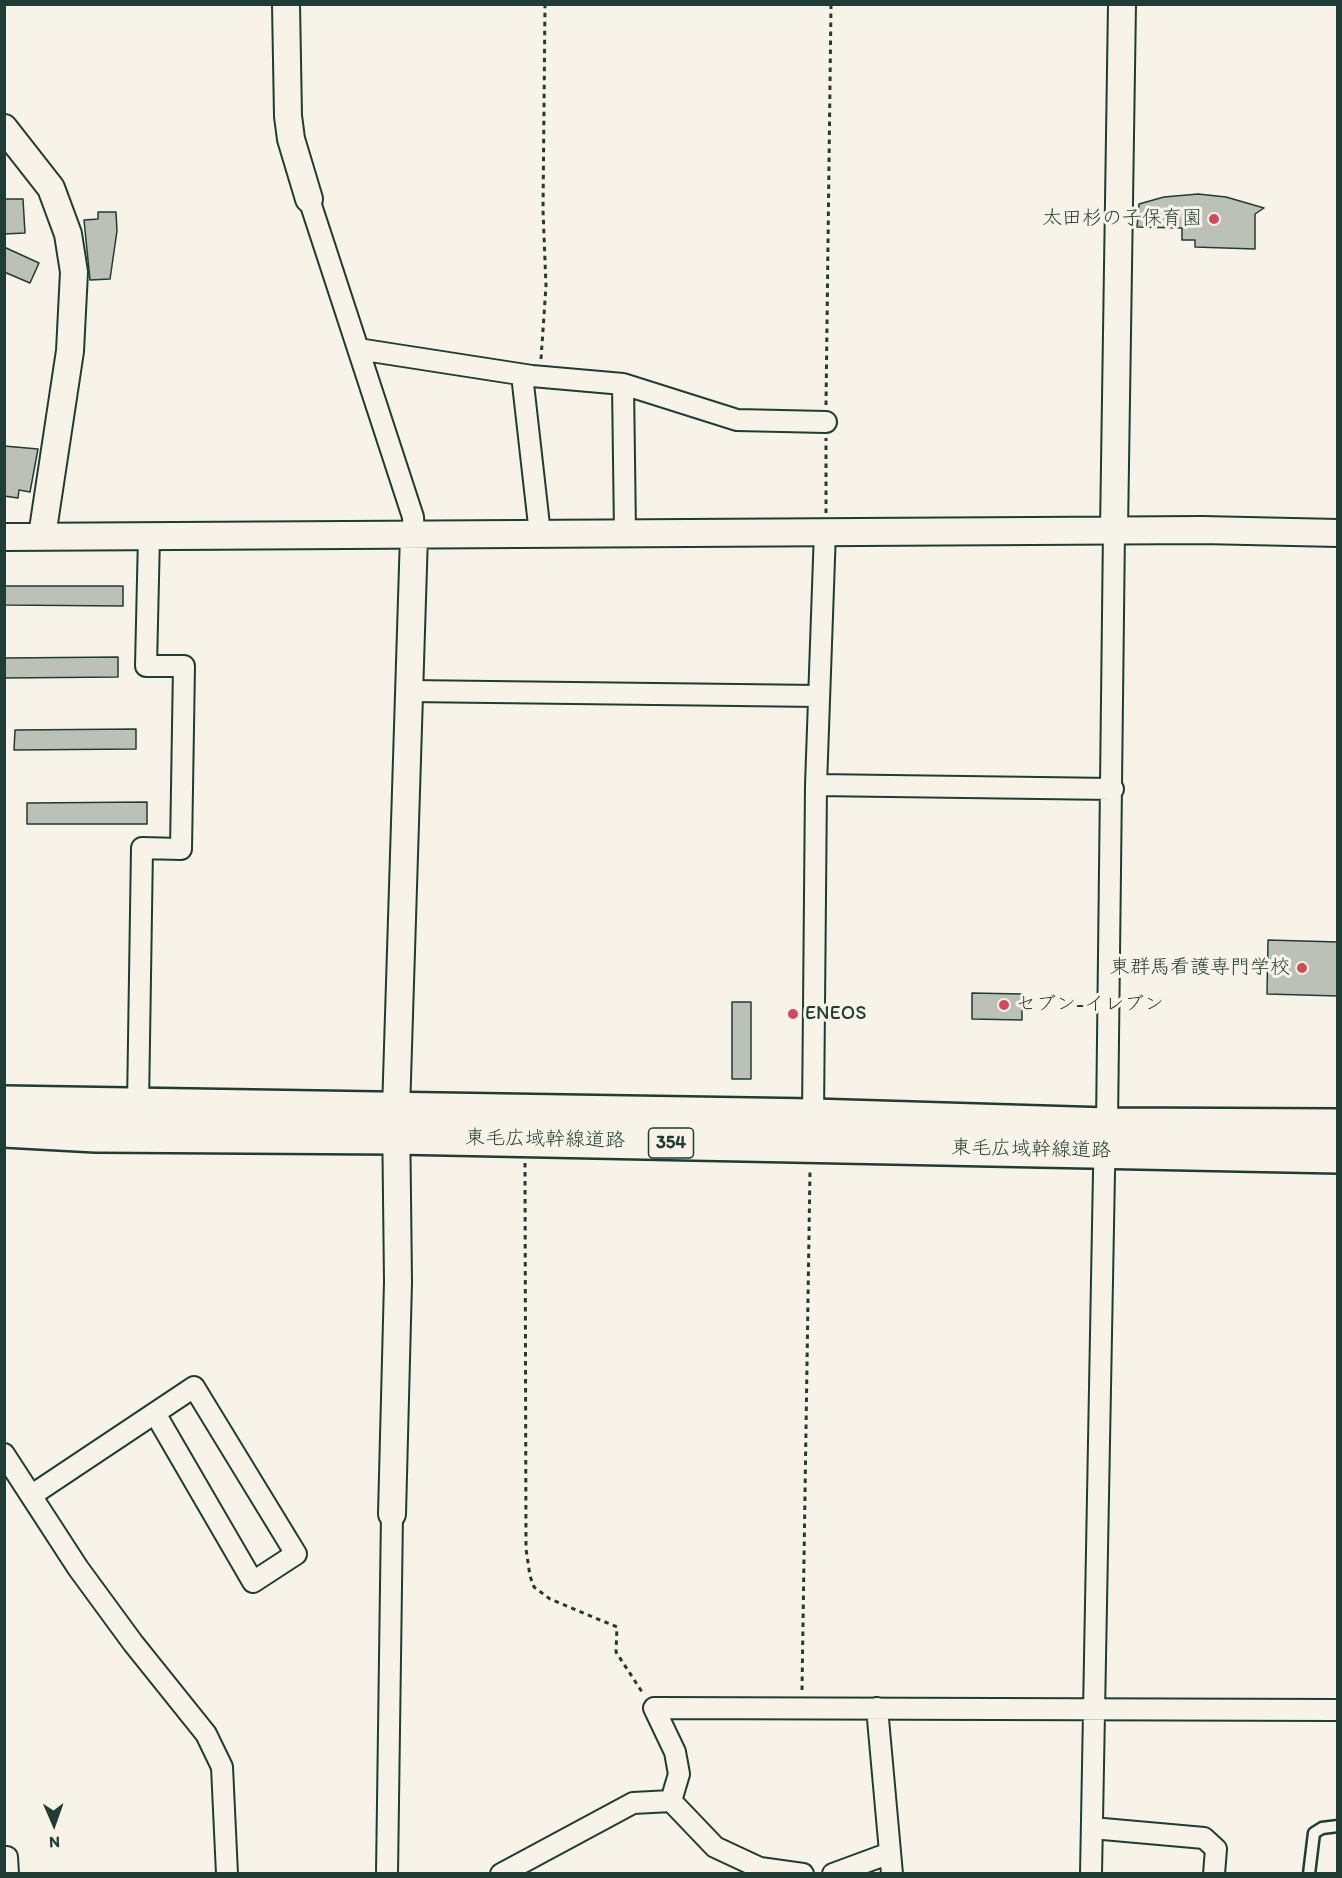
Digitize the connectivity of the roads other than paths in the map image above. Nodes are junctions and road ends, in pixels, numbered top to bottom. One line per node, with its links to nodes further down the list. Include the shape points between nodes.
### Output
1 (286, 4): 4 (street, via 291,139)
2 (1122, 4): 9 (street)
3 (4, 128): 15 (street, via 51,188 68,234 74,272 70,351)
4 (309, 199): 5 (street)
5 (358, 349): 6 (street); 14 (street, via 413,517)
6 (531, 376): 7 (street); 13 (street)
7 (623, 384): 8 (street, via 736,420); 11 (street)
8 (826, 422)
9 (1114, 530): 10 (street); 12 (street); 21 (street)
10 (825, 531): 11 (street); 19 (street)
11 (625, 533): 13 (street)
12 (1338, 533)
13 (540, 534): 14 (street)
14 (414, 535): 16 (street); 18 (street)
15 (42, 536): 16 (street); 17 (street)
16 (149, 536): 23 (street, via 147,666 183,666 182,849 142,848)
17 (4, 537)
18 (409, 691): 19 (street); 24 (street)
19 (819, 696): 20 (street)
20 (816, 785): 21 (street); 27 (street)
21 (1113, 789): 28 (street)
22 (4, 1103): 23 (highway, 東毛広域幹線道路 / 354)
23 (138, 1106): 24 (highway, 東毛広域幹線道路 / 354)
24 (396, 1124): 26 (highway, 東毛広域幹線道路 / 354, via 96,1135); 27 (highway, 東毛広域幹線道路 / 354); 27 (highway, 東毛広域幹線道路 / 354, via 525,1140); 33 (street, via 398,1282)
25 (1338, 1126): 28 (highway, 東毛広域幹線道路 / 354)
26 (4, 1130)
27 (812, 1131): 28 (highway, 東毛広域幹線道路 / 354)
28 (1106, 1138): 29 (highway, 東毛広域幹線道路 / 354); 35 (street)
29 (1338, 1156)
30 (156, 1414): 30 (street, via 194,1387 296,1554 254,1581); 32 (street)
31 (4, 1454): 32 (street)
32 (32, 1495): 41 (street, via 78,1568 206,1734 222,1767)
33 (393, 1514): 42 (street)
34 (877, 1708): 35 (street); 37 (street, via 654,1708 675,1752 678,1774); 40 (street)
35 (1094, 1708): 36 (street); 39 (street)
36 (1338, 1710)
37 (671, 1801): 43 (street, via 633,1803); 44 (street, via 715,1847 760,1868)
38 (1338, 1826): 49 (lane, via 1314,1833)
39 (1092, 1828): 47 (street); 48 (street, via 1204,1838 1216,1849)
40 (890, 1853): 45 (street); 46 (street)
41 (227, 1874)
42 (387, 1874)
43 (501, 1874)
44 (803, 1874)
45 (832, 1874)
46 (892, 1874)
47 (1091, 1874)
48 (1214, 1874)
49 (1309, 1874)

